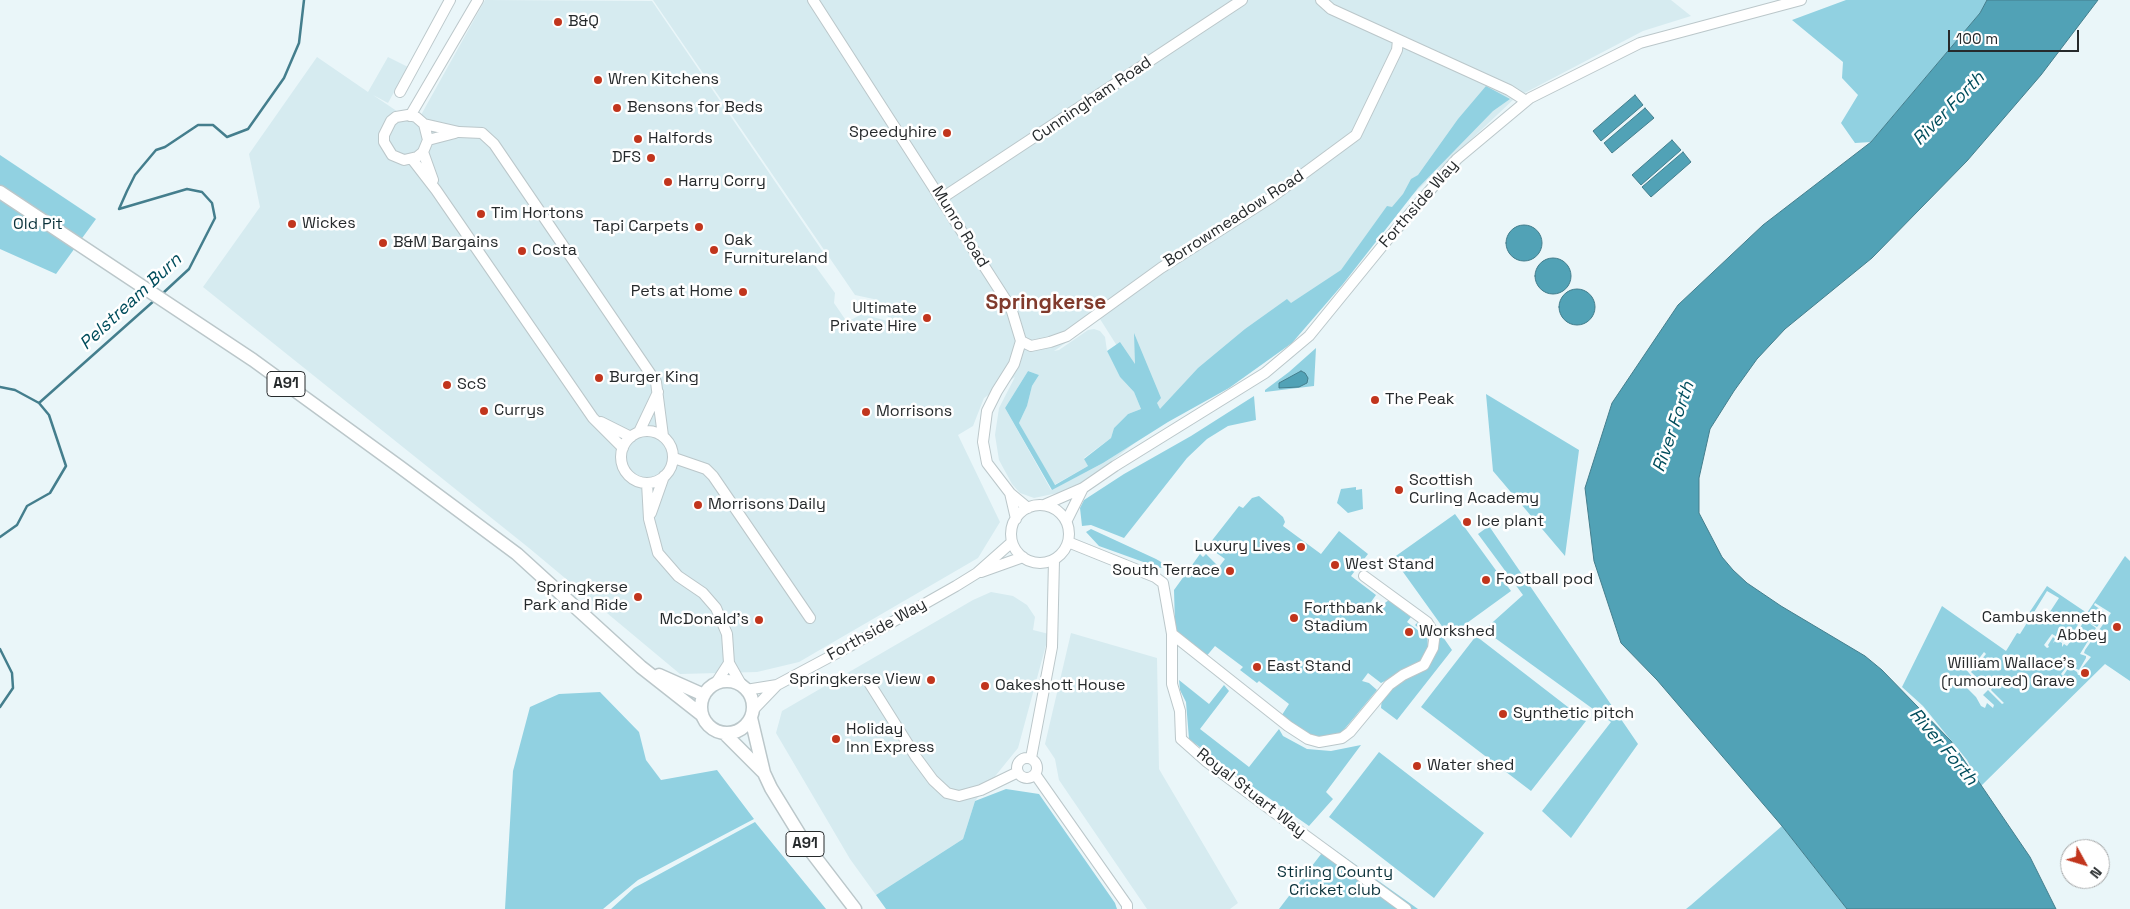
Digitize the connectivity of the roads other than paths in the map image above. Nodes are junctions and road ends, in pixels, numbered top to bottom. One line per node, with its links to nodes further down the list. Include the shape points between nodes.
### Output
1 (450, 0): 8 (street)
2 (478, 0): 10 (street)
3 (813, 0): 18 (street, Munro Road)
4 (1242, 0): 18 (street, Cunningham Road)
5 (1321, 0): 7 (street, via 1332,9)
6 (1801, 0): 9 (street, Forthside Way, via 1640,43)
7 (1398, 40): 9 (street, via 1509,90); 19 (street, Borrowmeadow Road, via 1397,50 1356,135 1272,197 1161,268 1067,336 1031,346)
8 (400, 92)
9 (1526, 101): 28 (street, Forthside Way, via 1457,159 1309,336 1249,385)
10 (410, 116): 11 (street); 15 (street, via 391,121 386,127 384,142 392,155 404,160)
11 (424, 124): 12 (street); 13 (street)
12 (459, 132): 13 (street); 20 (street, via 482,133 494,144 656,382)
13 (428, 140): 14 (street)
14 (423, 152): 15 (street); 16 (street)
15 (412, 159): 16 (street)
16 (436, 190): 21 (street)
17 (0, 192): 44 (main road, A91, via 253,360 400,467 517,554)
18 (942, 198): 19 (street, Munro Road, via 1011,308)
19 (1020, 341): 29 (street, via 1014,364 987,411 982,442 987,463)
20 (658, 391): 22 (street); 23 (street)
21 (593, 418): 22 (street); 24 (street)
22 (635, 435): 23 (street, via 655,432); 24 (street)
23 (663, 436): 25 (street)
24 (622, 448): 27 (street, via 622,465 628,474)
25 (674, 458): 26 (street); 41 (street, via 706,469 712,476)
26 (664, 476): 27 (street); 32 (street)
27 (647, 483): 32 (street)
28 (1083, 488): 30 (street, Forthside Way); 34 (street, Forthside Way)
29 (1010, 493): 31 (street); 33 (street)
30 (1044, 505): 31 (street); 34 (street, via 1054,508)
31 (1028, 508): 33 (street)
32 (648, 519): 43 (street, via 658,554 716,608 727,634)
33 (1016, 519): 35 (street, via 1011,533)
34 (1067, 520): 36 (street)
35 (1012, 542): 37 (street); 39 (street, Forthside Way)
36 (1068, 542): 38 (street, via 1062,554); 42 (street, Royal Stuart Way, via 1164,582)
37 (1023, 558): 38 (street, via 1039,563); 39 (street, Forthside Way)
38 (1054, 560): 53 (street, via 1052,648)
39 (977, 573): 47 (street, Forthside Way)
40 (1364, 576): 42 (street, via 1427,622 1434,640 1424,665 1389,685 1342,738 1319,742 1308,739)
41 (810, 618)
42 (1172, 634): 59 (street, Royal Stuart Way, via 1172,684 1180,711 1181,739)
43 (729, 663): 45 (street); 48 (street)
44 (641, 667): 49 (main road, A91); 51 (main road, A91)
45 (716, 683): 48 (main road, via 729,681); 49 (main road)
46 (870, 684): 54 (street, via 916,757 947,793 959,796 981,790)
47 (776, 685): 48 (street, Forthside Way); 50 (street, Forthside Way)
48 (744, 688): 50 (main road, A91, via 752,699)
49 (704, 695): 51 (main road)
50 (752, 714): 52 (main road, via 740,730); 55 (main road, A91)
51 (702, 715): 52 (main road, A91, via 708,726)
52 (724, 733): 55 (main road, A91)
53 (1031, 758): 54 (street, via 1019,761); 56 (street, via 1036,764)
54 (1018, 772): 56 (street, via 1026,778)
55 (764, 773): 57 (main road, A91, via 806,845)
56 (1035, 774): 58 (street)
57 (856, 909)
58 (1128, 909)
59 (1406, 909)

